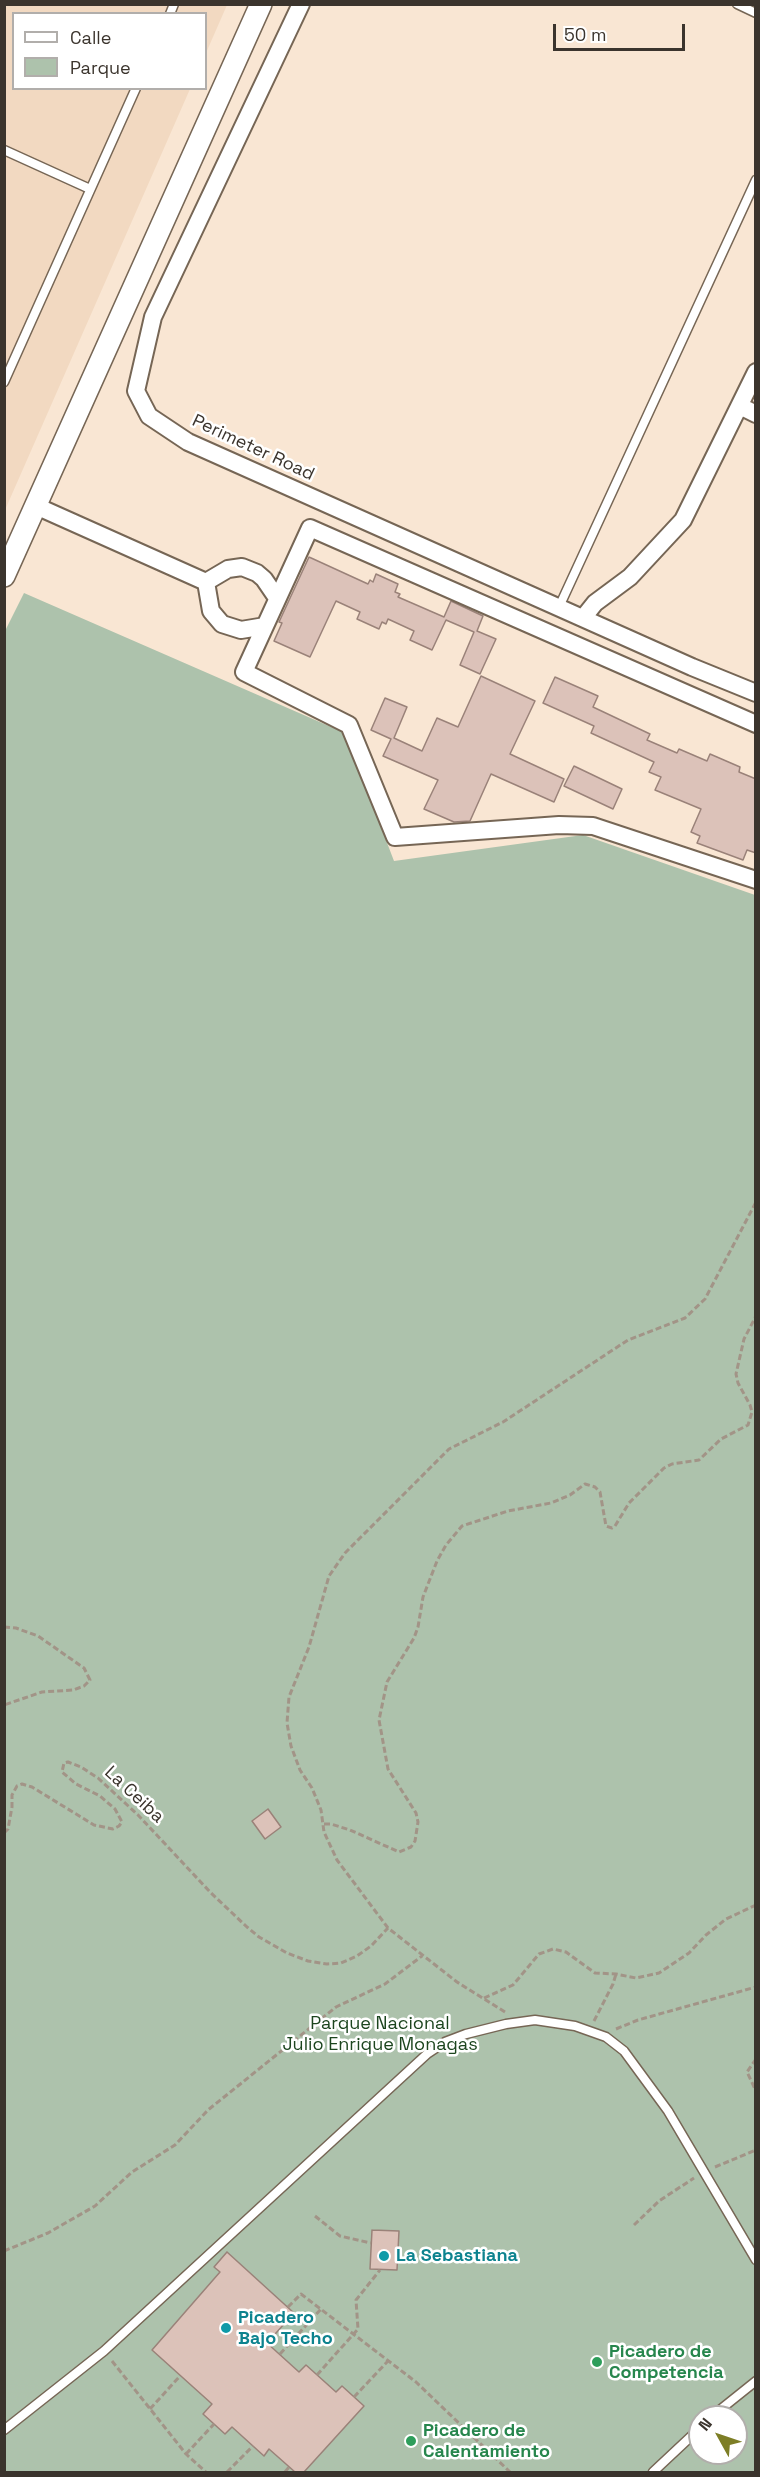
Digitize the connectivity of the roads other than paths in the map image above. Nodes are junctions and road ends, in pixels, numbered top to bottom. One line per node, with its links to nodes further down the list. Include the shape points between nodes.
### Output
1 (261, 4): 12 (street)
2 (301, 4): 16 (street, Perimeter Road, via 153,317 136,391 149,416 188,442)
3 (737, 4): 4 (lane)
4 (756, 13)
5 (135, 90): 8 (lane)
6 (4, 150): 8 (lane)
7 (756, 180): 16 (lane)
8 (90, 189): 10 (lane)
9 (756, 372): 11 (street)
10 (4, 382)
11 (748, 410): 17 (street, via 683,520 630,577 595,603)
12 (36, 506): 13 (street); 14 (street)
13 (4, 576)
14 (206, 582): 15 (street, via 228,569 242,567 264,579); 18 (street, via 208,605 222,624 241,630)
15 (277, 598): 18 (street); 20 (street, via 310,528)
16 (559, 608): 17 (street, Perimeter Road)
17 (583, 618): 19 (street, Perimeter Road)
18 (265, 626): 21 (street, via 244,672 349,725 395,837 593,826)
19 (756, 693)
20 (756, 724)
21 (756, 880)
22 (756, 2260): 25 (lane, via 668,2111 624,2051 589,2030 536,2020 466,2034 427,2054 104,2351)
23 (756, 2381): 24 (lane)
24 (726, 2405)
25 (4, 2430)
26 (688, 2439): 27 (lane)
27 (653, 2472)

